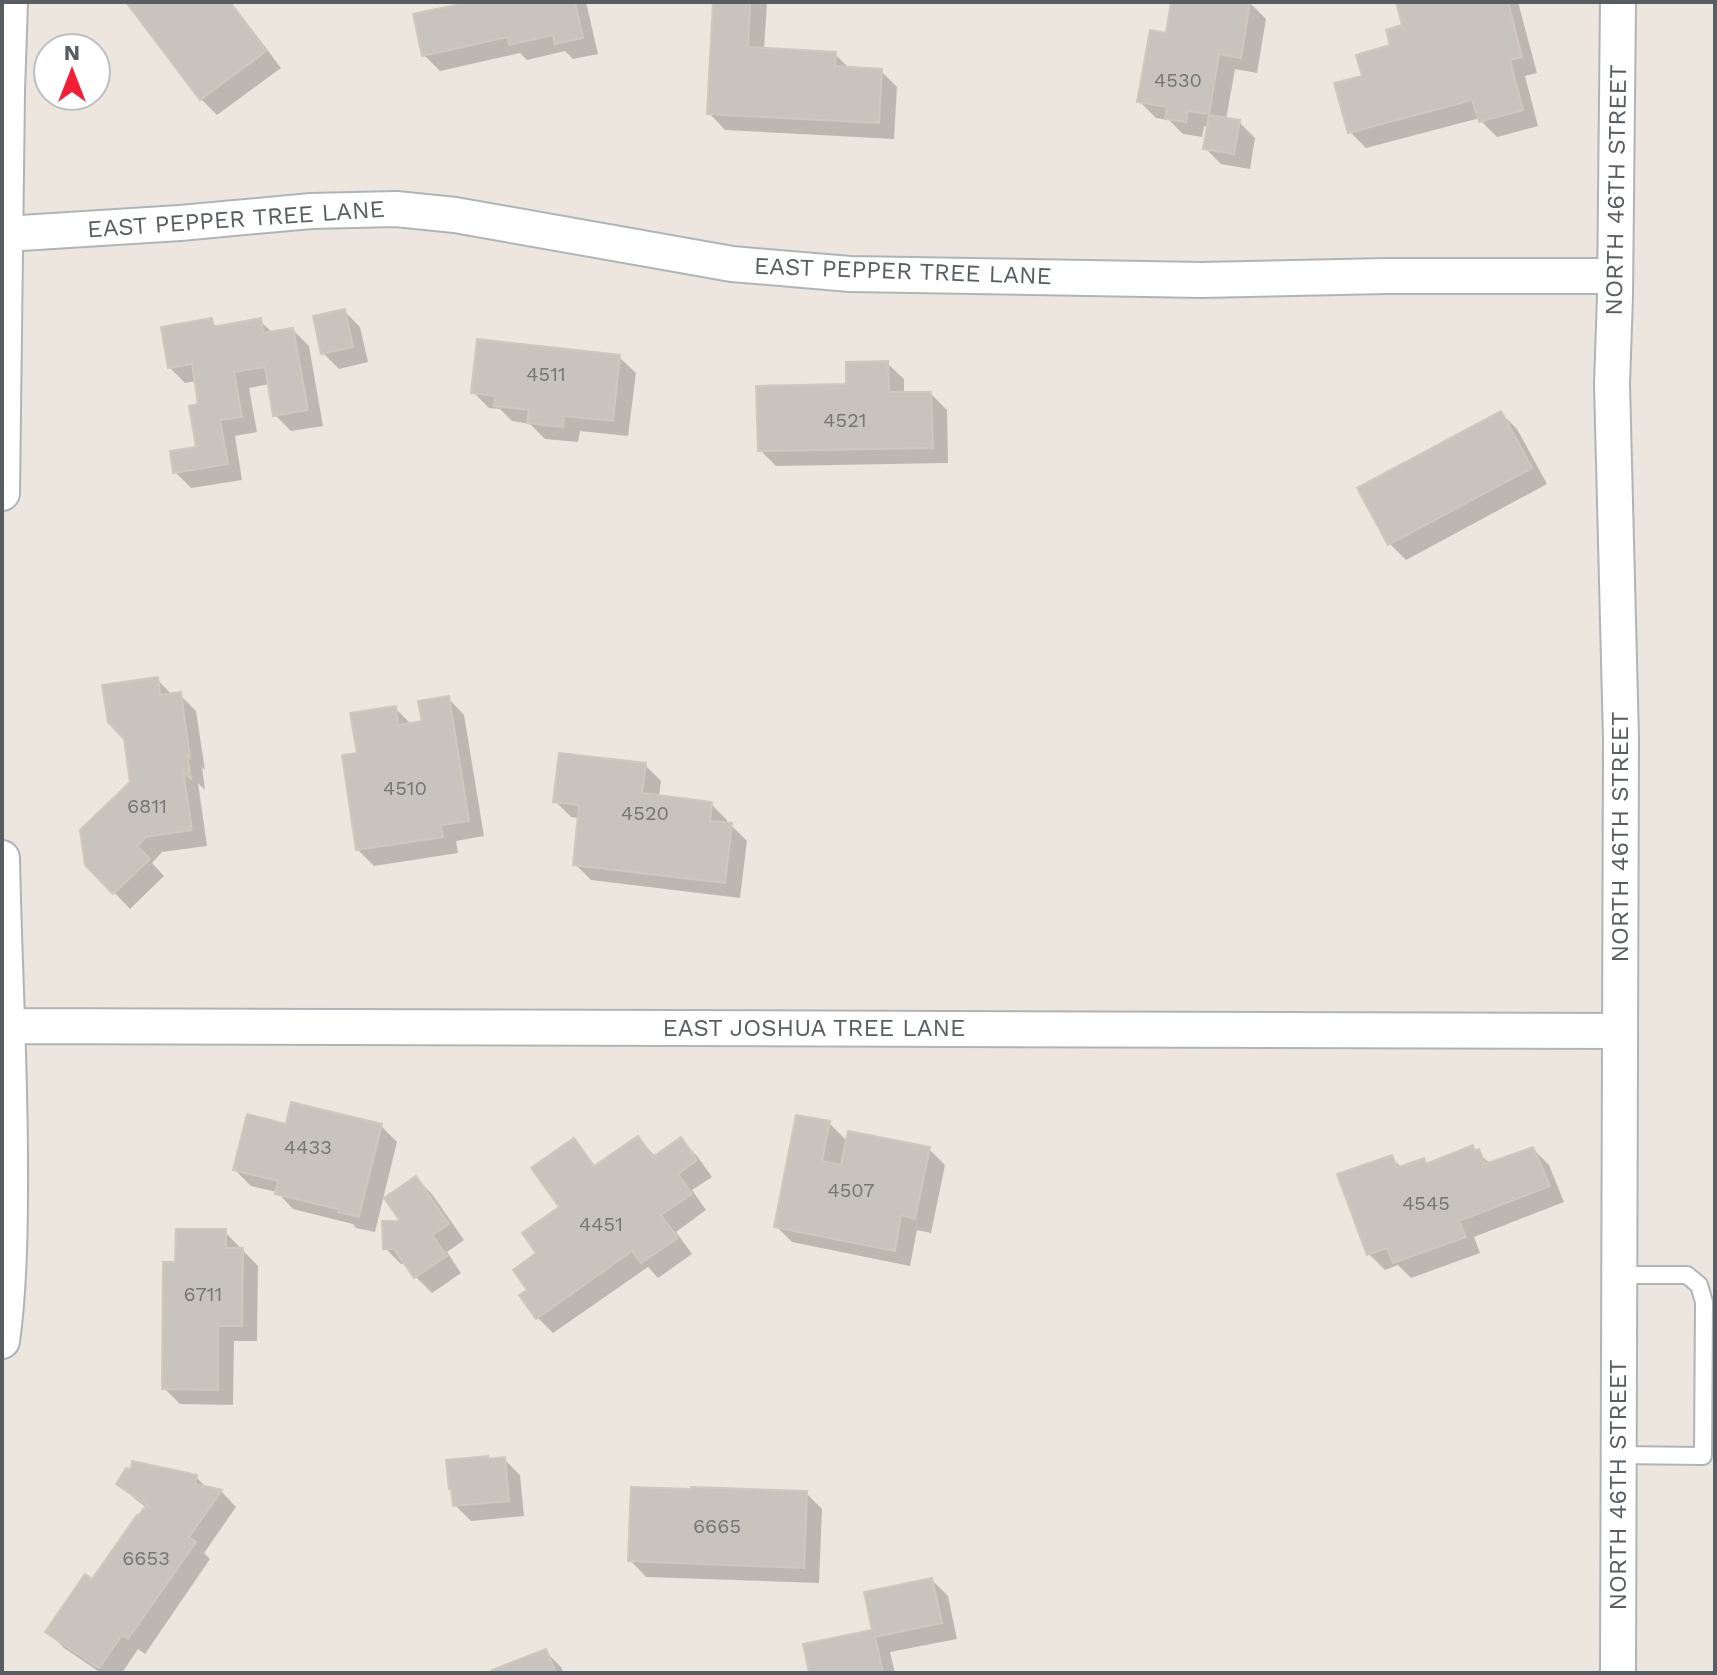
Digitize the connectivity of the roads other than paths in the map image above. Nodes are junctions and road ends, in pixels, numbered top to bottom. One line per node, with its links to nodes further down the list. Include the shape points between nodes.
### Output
1 (10, 2): 3 (street)
2 (1618, 2): 4 (street, NORTH 46TH STREET)
3 (5, 234): 4 (street, EAST PEPPER TREE LANE, via 396,209 732,264 850,274 1201,280); 5 (street)
4 (1614, 276): 8 (street, NORTH 46TH STREET)
5 (2, 493)
6 (2, 858): 7 (street)
7 (7, 1026): 8 (street, EAST JOSHUA TREE LANE); 10 (street, via 10,1252)
8 (1620, 1031): 9 (street, NORTH 46TH STREET)
9 (1619, 1275): 11 (street, NORTH 46TH STREET); 12 (lane, via 1687,1275 1699,1285)
10 (2, 1341)
11 (1618, 1455): 12 (lane); 13 (street, NORTH 46TH STREET)
12 (1709, 1456)
13 (1618, 1673)

